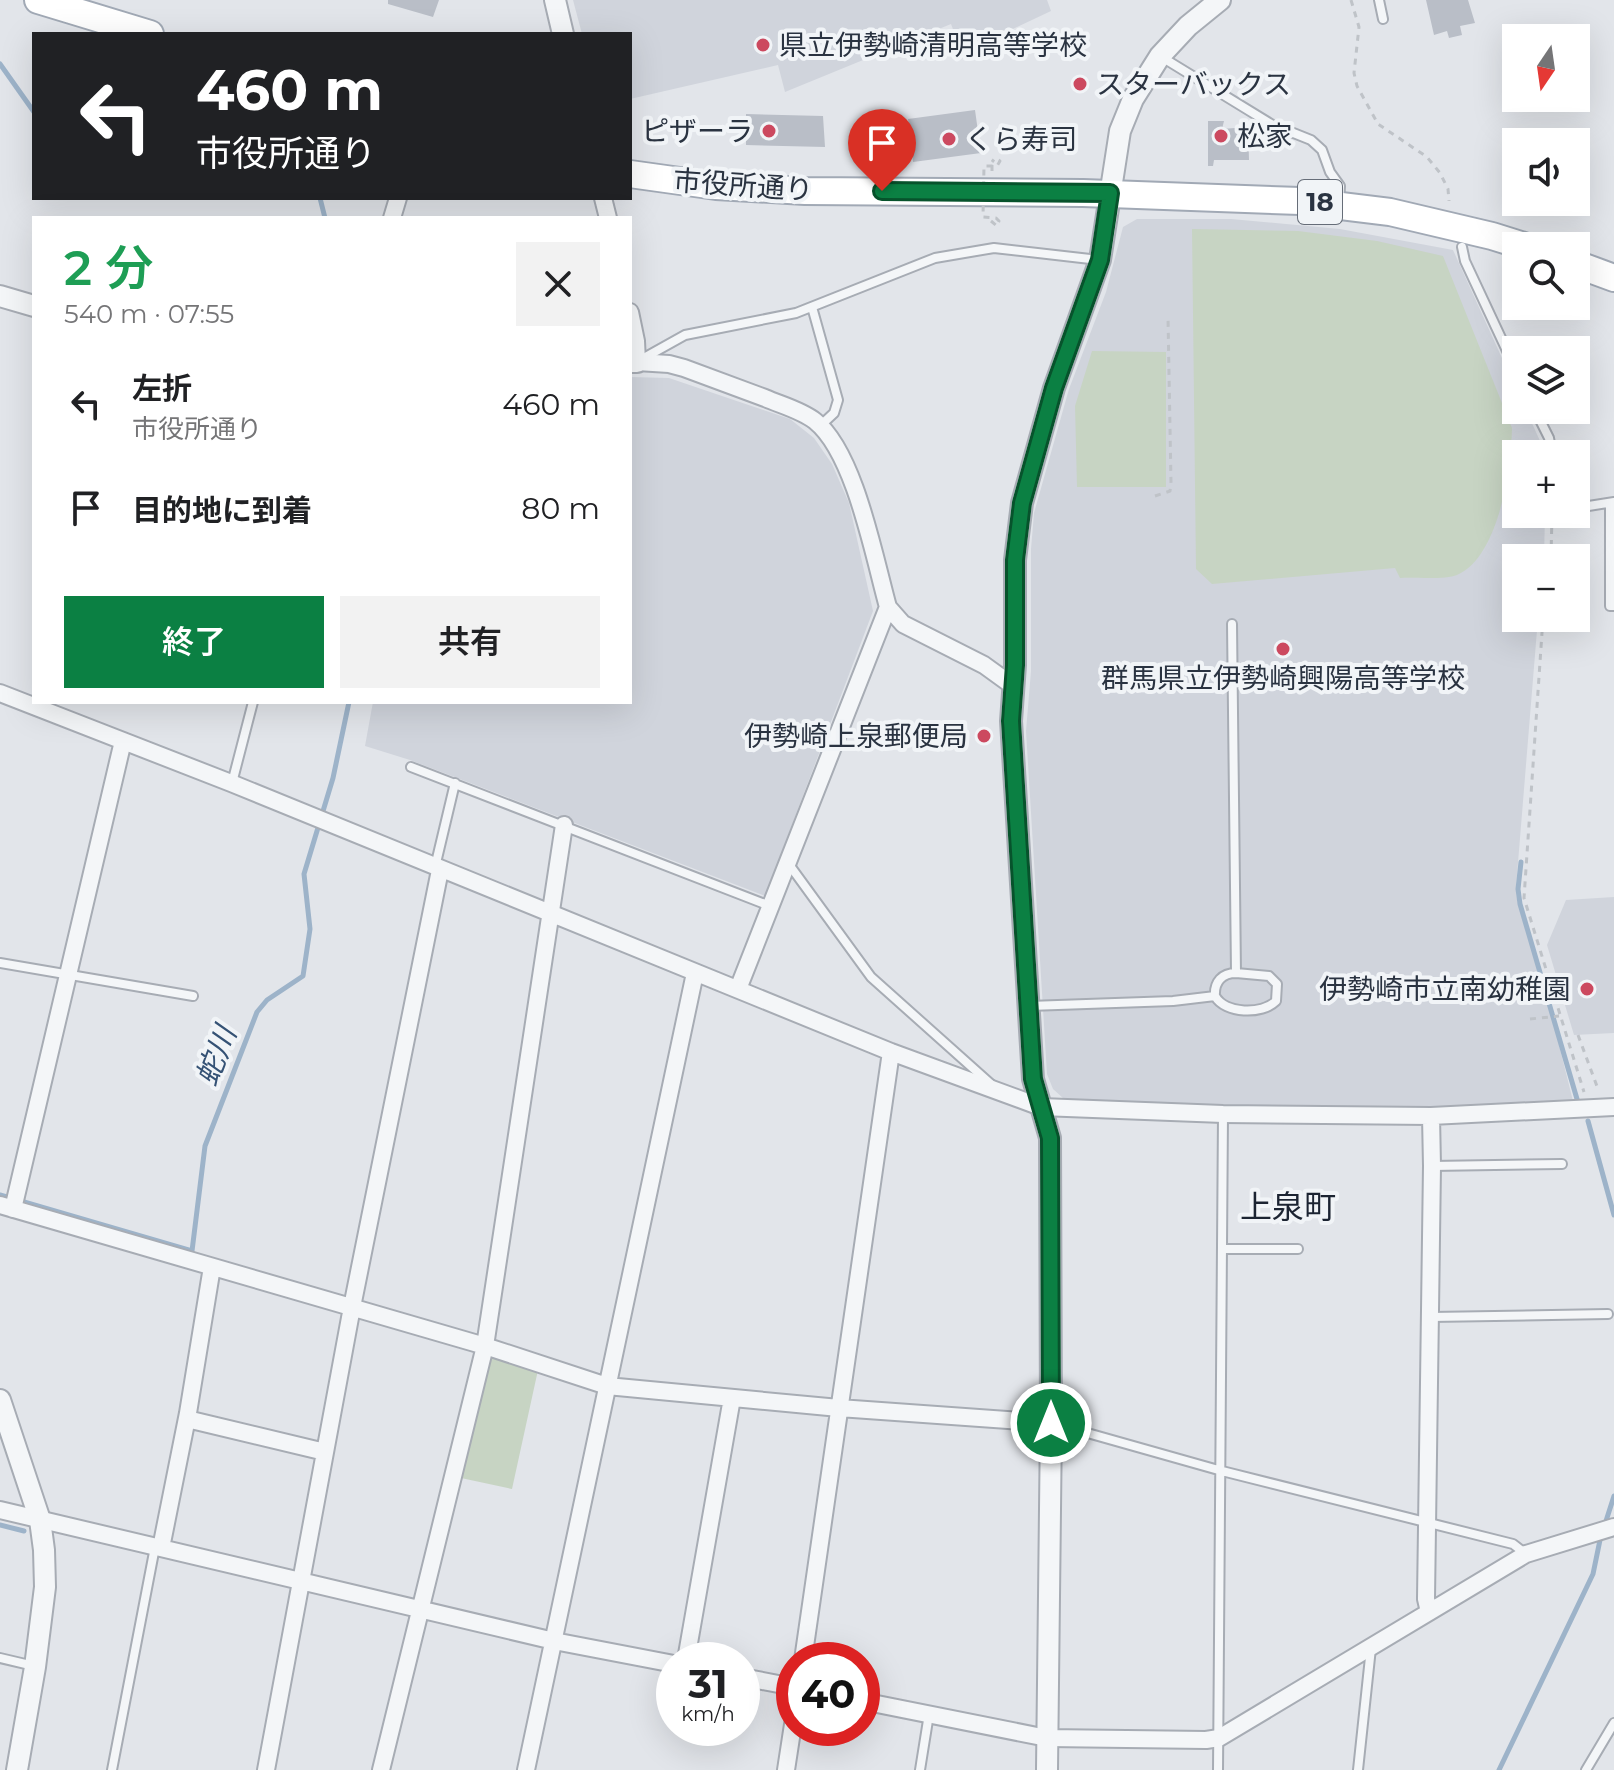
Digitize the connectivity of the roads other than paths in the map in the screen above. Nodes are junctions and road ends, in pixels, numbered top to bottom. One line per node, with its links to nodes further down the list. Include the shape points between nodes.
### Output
1 (38, 0): 6 (main road)
2 (555, 0): 7 (street)
3 (1220, 0): 8 (street)
4 (1379, 0): 5 (lane)
5 (1383, 19)
6 (143, 32)
7 (563, 32)
8 (1160, 56): 10 (street, via 1125,117); 11 (lane, via 1271,124 1311,140 1340,186)
9 (632, 174): 10 (main road, 市役所通り / 18, via 769,190)
10 (1110, 193): 11 (main road, 市役所通り / 18); 14 (street)
11 (1339, 204): 12 (main road, 市役所通り / 18)
12 (1502, 240)
13 (1462, 247): 21 (lane)
14 (1100, 260): 19 (lane, via 987,249 935,258); 29 (street, via 1054,388 1022,503 1015,560)
15 (1590, 269): 16 (main road)
16 (1614, 278)
17 (0, 296): 18 (street)
18 (32, 305)
19 (812, 307): 22 (lane, via 685,335); 23 (lane, via 838,400 834,413)
20 (632, 322): 22 (street)
21 (1502, 340)
22 (633, 362): 23 (street, via 684,368 795,410)
23 (820, 426): 27 (street, via 844,463)
24 (1612, 503): 25 (lane); 26 (lane)
25 (1590, 506)
26 (1614, 606)
27 (888, 607): 29 (street, via 903,624 984,665); 39 (street)
28 (1232, 624): 45 (lane)
29 (1013, 686): 50 (street)
30 (0, 693): 31 (street)
31 (32, 702)
32 (252, 704): 36 (lane)
33 (52, 707): 34 (street)
34 (123, 741): 36 (street); 46 (street)
35 (411, 767): 37 (lane)
36 (231, 783): 40 (street)
37 (455, 783): 38 (lane); 40 (lane)
38 (564, 825): 41 (lane); 42 (street)
39 (788, 863): 41 (street); 52 (lane, via 871,977)
40 (437, 869): 42 (street); 63 (street)
41 (771, 906): 47 (street)
42 (551, 913): 44 (street); 66 (street)
43 (0, 963): 46 (lane)
44 (695, 973): 47 (street); 67 (street)
45 (1236, 973): 49 (lane, via 1220,978); 49 (lane, via 1269,976 1277,984 1276,1001 1267,1009 1235,1010)
46 (68, 975): 48 (lane); 59 (street)
47 (738, 989): 51 (street)
48 (193, 996)
49 (1215, 996): 50 (lane)
50 (1028, 1006): 53 (street, via 1033,1079)
51 (891, 1052): 52 (street); 70 (street)
52 (999, 1093): 53 (street)
53 (1041, 1107): 55 (street); 72 (street, via 1050,1138)
54 (1606, 1108): 56 (street)
55 (1223, 1114): 56 (street); 60 (lane)
56 (1431, 1116): 58 (street)
57 (1562, 1164): 58 (lane)
58 (1432, 1166): 65 (street)
59 (7, 1207): 62 (street)
60 (1224, 1249): 61 (lane); 74 (lane)
61 (1298, 1249)
62 (212, 1267): 63 (street); 71 (street)
63 (352, 1307): 66 (street); 73 (street)
64 (1608, 1314): 65 (lane)
65 (1430, 1317): 77 (street)
66 (485, 1346): 67 (street); 82 (street)
67 (607, 1386): 68 (street); 84 (street)
68 (732, 1398): 70 (street); 85 (street)
69 (0, 1400): 76 (street)
70 (839, 1408): 72 (street); 86 (street)
71 (187, 1419): 73 (street); 79 (street)
72 (1051, 1423): 74 (lane); 94 (street)
73 (325, 1452): 81 (street)
74 (1222, 1471): 77 (lane); 95 (lane)
75 (0, 1510): 76 (street)
76 (40, 1520): 79 (street); 90 (street, via 45,1587)
77 (1428, 1523): 80 (lane, via 1513,1544); 83 (street)
78 (1614, 1527): 80 (street)
79 (158, 1547): 81 (street); 98 (lane)
80 (1526, 1554): 83 (street)
81 (301, 1581): 82 (street); 99 (street)
82 (421, 1609): 84 (street); 100 (street)
83 (1429, 1612): 87 (street)
84 (554, 1641): 89 (street); 101 (street)
85 (689, 1642)
86 (806, 1642)
87 (1371, 1647): 95 (street); 106 (lane)
88 (0, 1658): 90 (lane)
89 (656, 1661)
90 (35, 1667): 97 (street)
91 (880, 1704): 92 (street)
92 (929, 1714): 94 (street); 103 (lane)
93 (1614, 1723): 107 (lane)
94 (1047, 1738): 95 (street); 104 (street)
95 (1219, 1738): 105 (lane)
96 (790, 1746): 102 (street)
97 (17, 1770)
98 (112, 1770)
99 (266, 1770)
100 (381, 1770)
101 (526, 1770)
102 (786, 1770)
103 (920, 1770)
104 (1047, 1770)
105 (1218, 1770)
106 (1358, 1770)
107 (1586, 1770)

